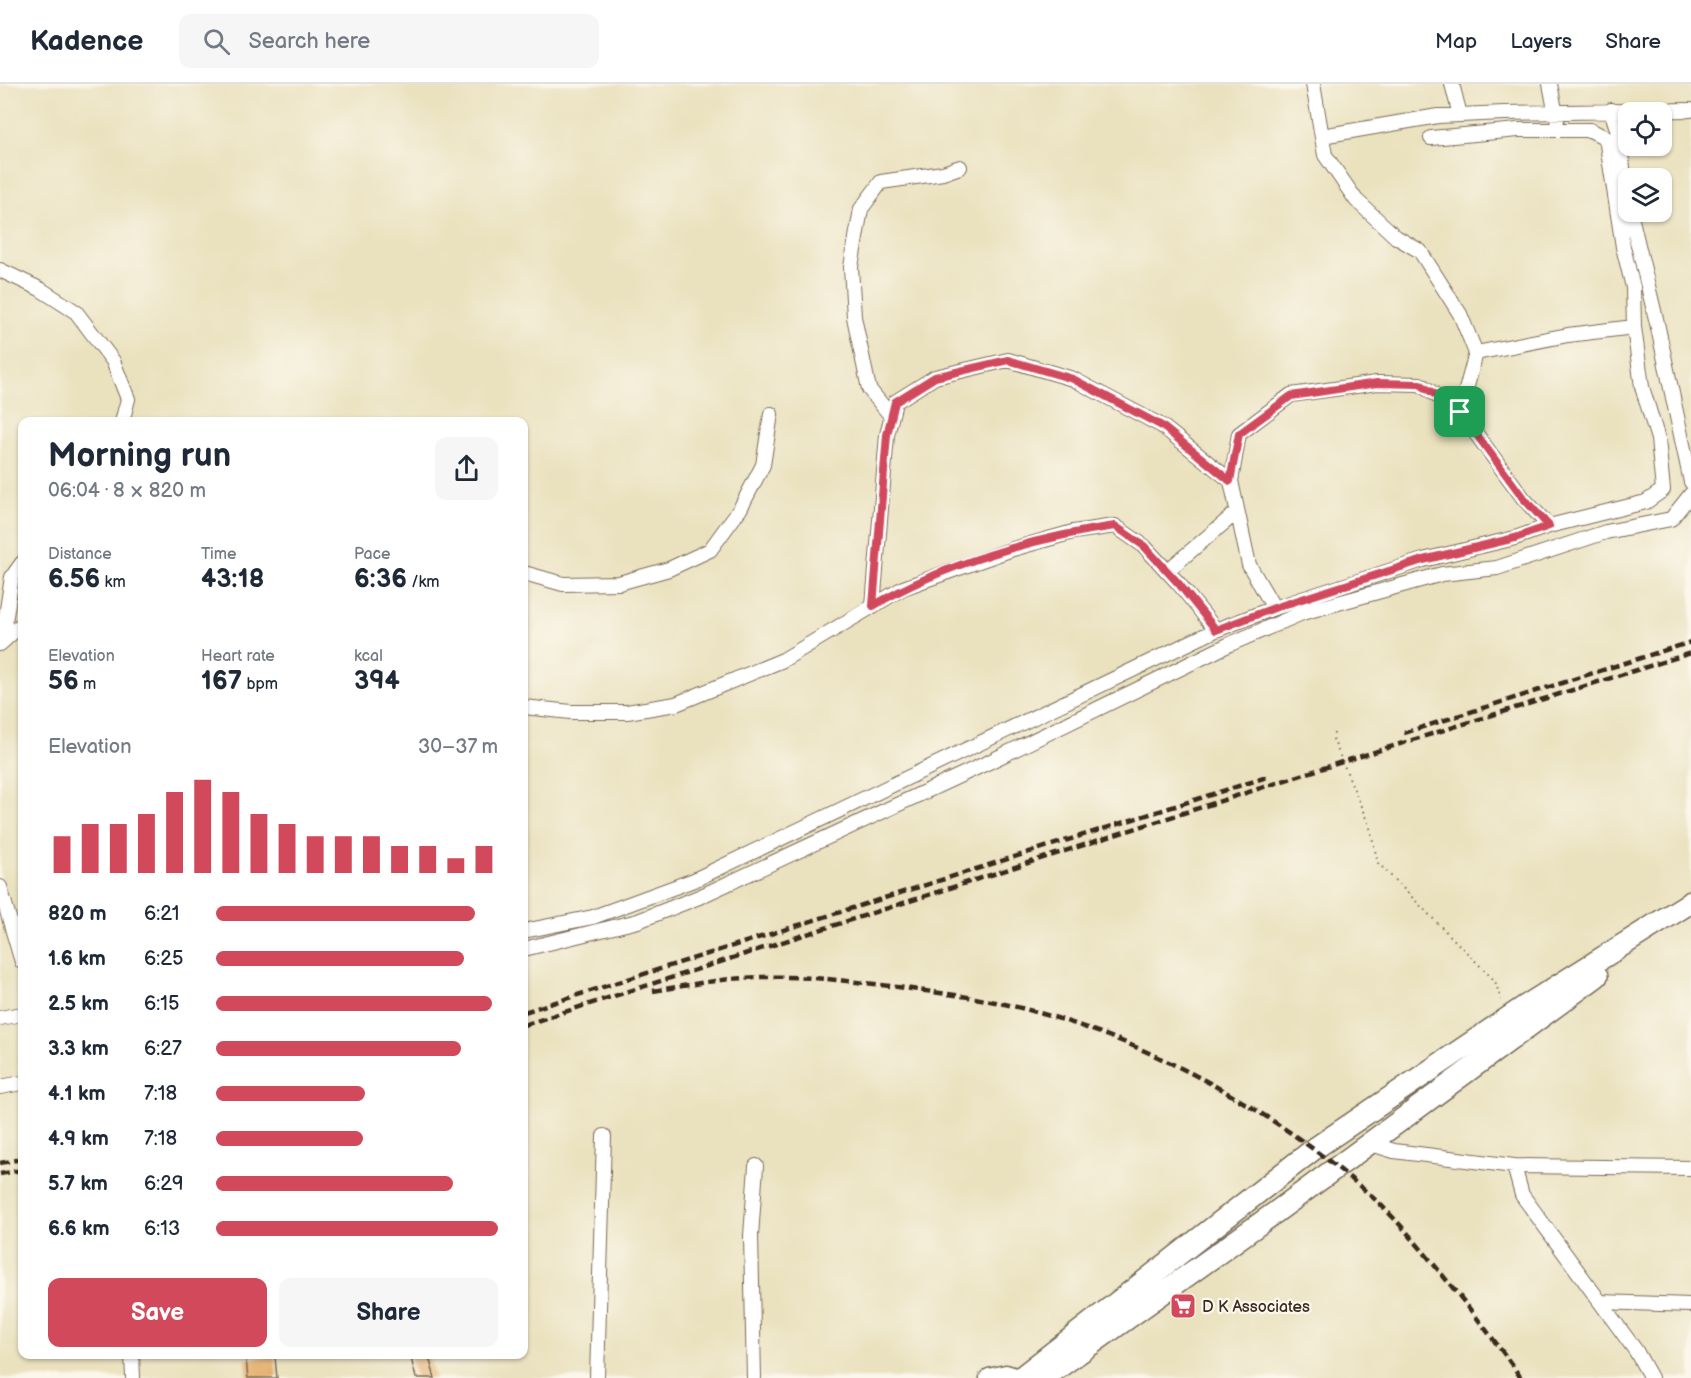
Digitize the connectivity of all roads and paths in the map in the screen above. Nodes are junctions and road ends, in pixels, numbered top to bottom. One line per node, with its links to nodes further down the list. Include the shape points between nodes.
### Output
1 (1313, 84): 9 (street)
2 (1452, 84): 7 (street)
3 (1550, 84): 6 (street)
4 (1611, 110): 5 (street); 6 (street); 12 (street)
5 (1691, 110)
6 (1555, 112): 7 (street); 8 (street)
7 (1460, 115): 9 (street)
8 (1558, 130): 10 (street); 15 (street, via 1590,130 1606,138 1633,287)
9 (1322, 136): 16 (street, via 1325,154 1356,200 1396,237 1420,251 1460,314)
10 (1431, 138)
11 (960, 167): 19 (street, via 881,182 861,209 851,267 854,317 869,388)
12 (1623, 168)
13 (1633, 222): 22 (street)
14 (0, 270): 20 (street, via 76,312 113,361 128,399)
15 (1634, 327): 16 (street); 25 (street, via 1642,387 1658,439 1663,490 1646,502)
16 (1476, 353): 17 (street)
17 (1460, 412): 21 (street, via 1420,384 1377,383 1291,396 1239,434); 25 (street, via 1524,499)
18 (771, 414): 28 (street, via 763,465 740,509 710,550 669,569 619,583 563,584)
19 (891, 416): 21 (street, via 895,402 935,377 1008,360 1073,379 1162,426); 29 (street)
20 (123, 417)
21 (1230, 481): 24 (street)
22 (1691, 482)
23 (1691, 494): 43 (street, via 1671,519 1606,532 1497,568 1443,574 1302,613 699,897 638,921)
24 (1238, 512): 27 (street); 30 (street, via 1249,565)
25 (1549, 526): 30 (street, via 1423,560)
26 (18, 569): 33 (street, via 12,578)
27 (1167, 571): 29 (street, via 1144,546 1115,526 1073,532 1013,549 903,588); 32 (street)
28 (528, 574)
29 (873, 606): 34 (street, via 783,660 676,704 627,712)
30 (1274, 608): 32 (street)
31 (18, 628): 33 (street)
32 (1216, 630): 41 (street, via 694,880 593,917)
33 (1, 643)
34 (528, 707)
35 (1334, 733): 37 (path)
36 (1356, 782): 37 (path)
37 (1351, 785): 45 (path, via 1370,828 1378,863 1495,981)
38 (0, 887): 42 (street)
39 (1691, 902): 44 (main road)
40 (1691, 916): 44 (main road)
41 (528, 930)
42 (18, 948)
43 (528, 948)
44 (1550, 1000): 51 (main road); 62 (main road, via 1314,1149)
45 (1503, 1004)
46 (18, 1015): 47 (street)
47 (0, 1018)
48 (18, 1084): 49 (street)
49 (0, 1087)
50 (604, 1136): 59 (street)
51 (1368, 1143): 53 (street, via 1394,1151); 63 (main road)
52 (756, 1166): 60 (street, via 751,1236)
53 (1514, 1166): 54 (street); 55 (street, via 1522,1195)
54 (1691, 1167)
55 (1600, 1302): 56 (street); 64 (street)
56 (1691, 1305)
57 (132, 1359): 58 (street)
58 (133, 1378)
59 (597, 1378)
60 (754, 1378)
61 (989, 1378): 62 (main road, via 1006,1374)
62 (1019, 1378)
63 (1044, 1378)
64 (1651, 1378)

